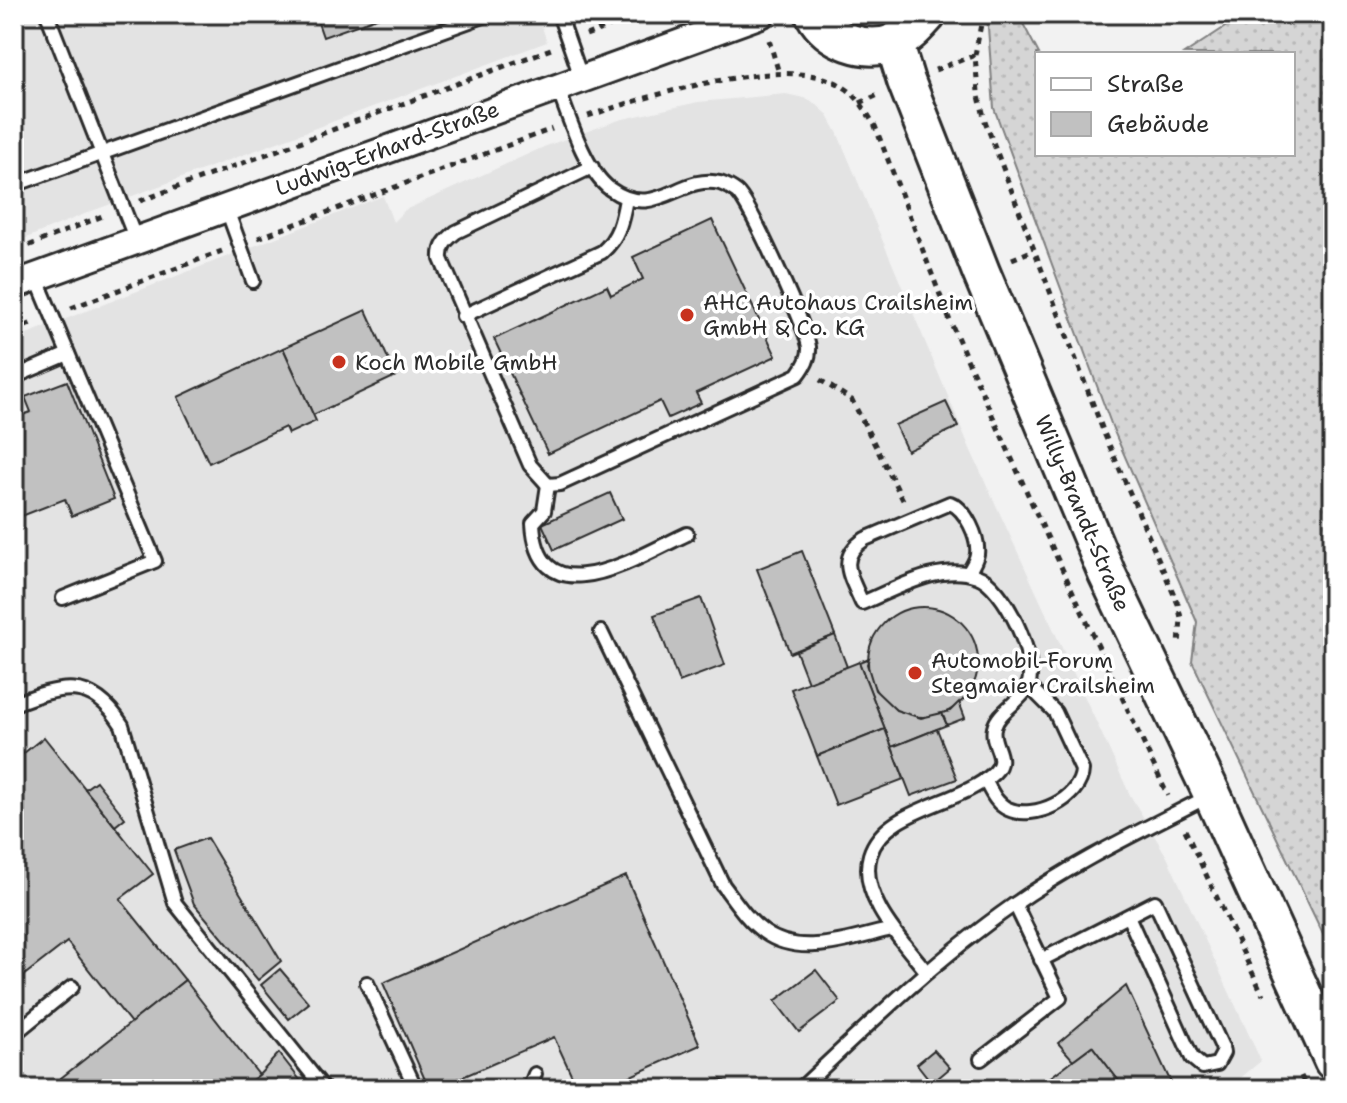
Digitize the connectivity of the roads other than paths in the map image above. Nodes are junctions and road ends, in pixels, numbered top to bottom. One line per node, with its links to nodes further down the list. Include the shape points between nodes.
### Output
1 (47, 14): 9 (lane)
2 (489, 14): 9 (lane)
3 (559, 14): 8 (lane, via 569,42)
4 (761, 14): 8 (street, Ludwig-Erhard-Straße)
5 (814, 14): 7 (main road, via 833,35 852,44)
6 (928, 14): 7 (main road)
7 (894, 42): 28 (main road, Willy-Brandt-Straße, via 981,272 1107,574)
8 (569, 82): 10 (lane, via 570,122); 13 (street, Ludwig-Erhard-Straße)
9 (101, 152): 11 (lane); 14 (lane)
10 (592, 167): 12 (lane, via 607,187); 17 (lane, via 446,240 441,259)
11 (14, 185)
12 (626, 199): 17 (lane, via 621,228 602,252); 20 (lane, via 650,201 710,181 738,193 755,218 809,355 798,375 574,478)
13 (226, 207): 14 (street, Ludwig-Erhard-Straße); 16 (lane)
14 (136, 240): 15 (street, Ludwig-Erhard-Straße)
15 (25, 281): 18 (lane, via 51,315)
16 (253, 281)
17 (463, 316): 20 (lane, via 530,465)
18 (68, 354): 19 (lane); 23 (lane, via 155,561)
19 (14, 377)
20 (548, 485): 21 (lane, via 544,511 533,523 534,539 554,572 572,578 598,574)
21 (687, 534)
22 (968, 573): 22 (lane, via 941,573 862,603 847,564 853,547 944,505 958,506 978,551); 25 (lane, via 994,587 1011,614 1031,673)
23 (63, 598)
24 (601, 632): 31 (lane, via 723,885 743,912 765,933 789,944 817,946)
25 (1028, 685): 27 (lane, via 996,723 993,739 1001,761); 27 (lane, via 1055,712 1082,780 1069,796 1038,811 1020,813 995,799)
26 (14, 704): 40 (lane, via 54,689 84,690 109,705 122,725 175,903)
27 (985, 780): 31 (lane, via 900,820 880,837 870,854 868,873)
28 (1212, 794): 29 (lane); 38 (main road, Willy-Brandt-Straße)
29 (1015, 904): 32 (lane); 33 (lane)
30 (1128, 916): 30 (lane, via 1155,902 1222,1047 1217,1064 1203,1067 1192,1058); 32 (lane)
31 (892, 929): 33 (lane)
32 (1041, 960): 37 (lane, via 1060,998)
33 (926, 971): 43 (lane)
34 (367, 983): 41 (lane)
35 (72, 987): 36 (lane)
36 (14, 1034)
37 (981, 1059)
38 (1333, 1061)
39 (535, 1074): 42 (lane)
40 (324, 1089)
41 (416, 1089)
42 (529, 1089)
43 (800, 1089)

